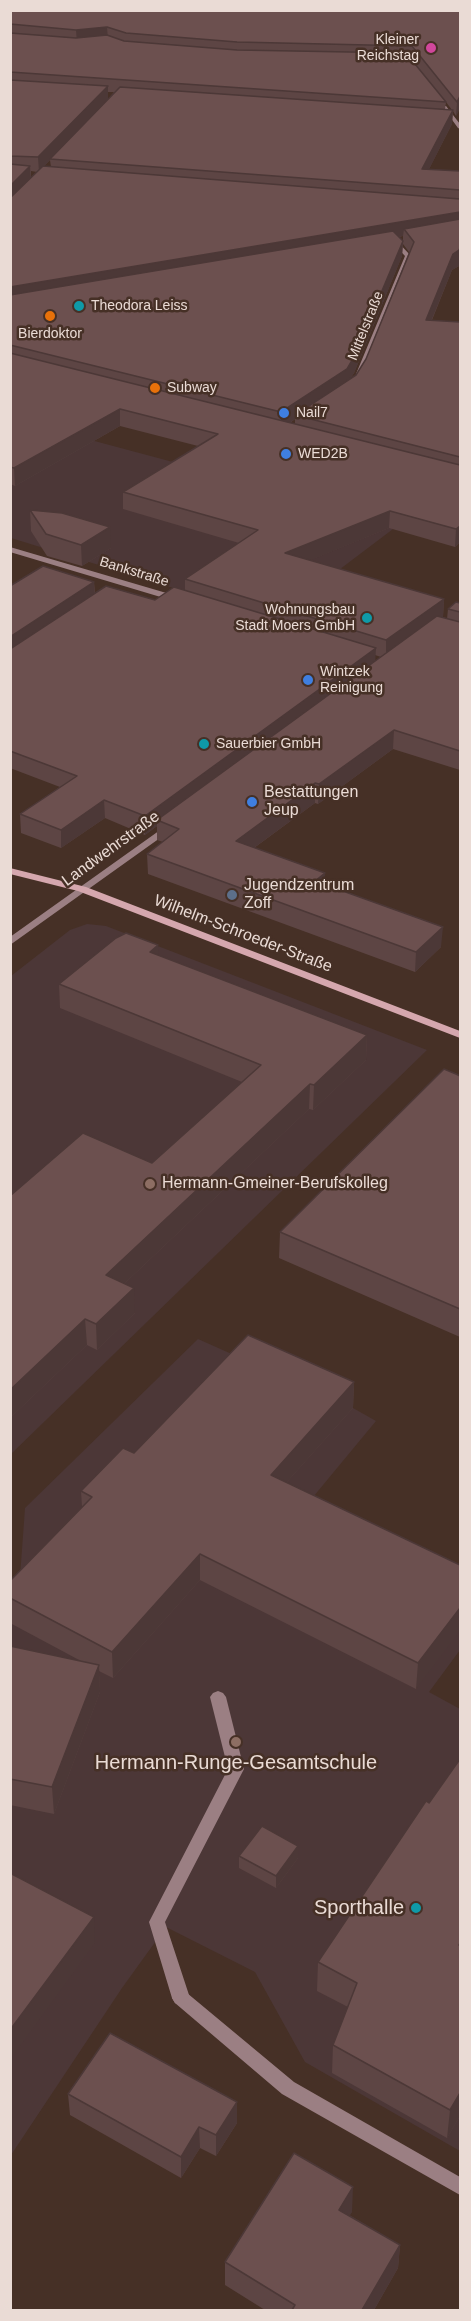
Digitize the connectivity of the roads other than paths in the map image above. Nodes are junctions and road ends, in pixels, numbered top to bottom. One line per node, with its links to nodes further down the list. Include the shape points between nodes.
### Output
1 (441, 103): 2 (street, via 450,120)
2 (460, 127)
3 (394, 241): 4 (street, Mittelstraße, via 408,255)
4 (356, 381)
5 (10, 549): 6 (street, Bankstraße)
6 (127, 584): 7 (street); 8 (street, Bankstraße)
7 (114, 592)
8 (184, 601)
9 (176, 821): 11 (street, Landwehrstraße)
10 (10, 871): 11 (main road, Wilhelm-Schroeder-Straße)
11 (82, 889): 12 (street, Landwehrstraße); 13 (main road, Wilhelm-Schroeder-Straße)
12 (10, 942)
13 (460, 1035)
14 (218, 1696): 15 (street, via 236,1769 157,1922 181,1998 288,2088)
15 (460, 2187)

